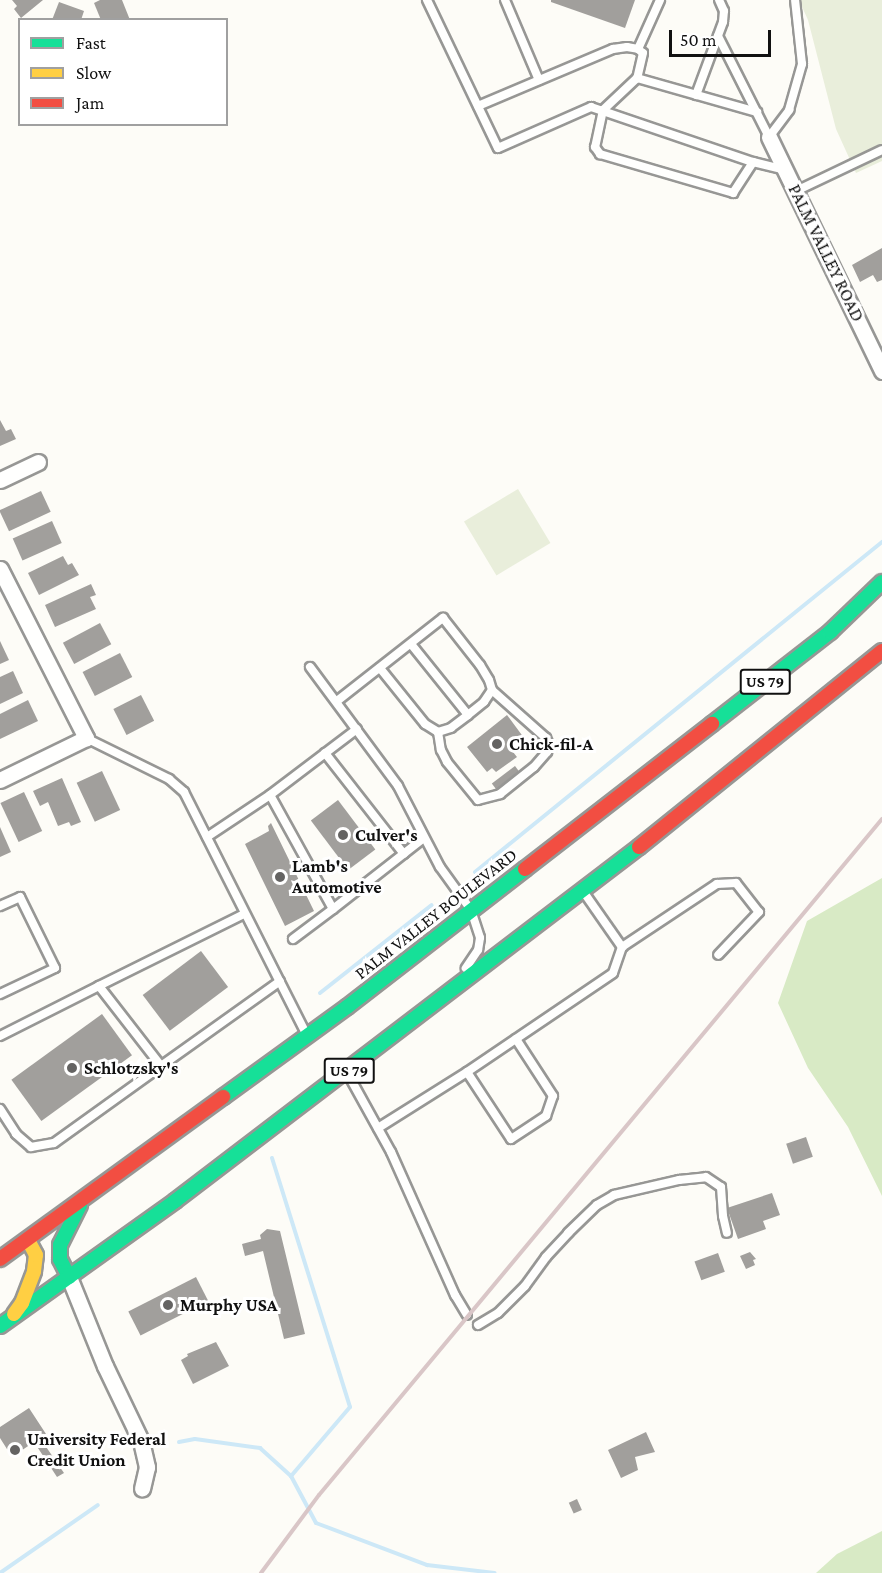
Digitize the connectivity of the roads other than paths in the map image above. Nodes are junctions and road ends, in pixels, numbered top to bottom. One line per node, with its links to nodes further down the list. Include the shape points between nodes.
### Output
1 (427, 0): 11 (lane)
2 (505, 0): 9 (lane)
3 (660, 0): 7 (lane)
4 (719, 0): 6 (lane, via 724,11)
5 (795, 0): 14 (lane, via 802,64 789,110)
6 (718, 36): 10 (lane); 13 (lane)
7 (638, 49): 8 (lane, via 643,60); 9 (lane, via 614,49)
8 (637, 78): 10 (lane); 12 (lane)
9 (539, 80): 11 (lane)
10 (696, 94): 13 (lane)
11 (478, 106): 12 (lane, via 498,148 591,107)
12 (603, 110): 16 (lane); 16 (lane, via 596,147 600,154 733,193)
13 (757, 112): 14 (lane)
14 (769, 137): 17 (street, PALM VALLEY ROAD)
15 (882, 150): 18 (lane)
16 (753, 162): 17 (lane)
17 (785, 170): 18 (street, PALM VALLEY ROAD)
18 (796, 191): 19 (street, PALM VALLEY ROAD)
19 (882, 370)
20 (38, 462): 21 (street)
21 (0, 480)
22 (0, 569): 33 (street)
23 (882, 582): 43 (highway, PALM VALLEY BOULEVARD / US 79, via 830,632)
24 (411, 644): 27 (lane); 28 (lane, via 443,618 480,665); 30 (lane)
25 (882, 651): 40 (highway, US 79)
26 (310, 667): 29 (lane)
27 (380, 668): 29 (lane); 32 (lane, via 425,724)
28 (492, 690): 30 (lane); 32 (lane, via 546,738 549,746 534,767 500,794 478,800 447,762)
29 (337, 701): 31 (lane)
30 (468, 715): 32 (lane)
31 (357, 729): 34 (lane); 38 (lane, via 398,786)
32 (438, 732)
33 (86, 738): 35 (street); 37 (lane, via 169,779 184,792)
34 (325, 753): 36 (lane); 39 (lane)
35 (0, 780)
36 (270, 795): 37 (lane); 42 (lane)
37 (207, 837): 44 (lane)
38 (424, 838): 39 (lane); 43 (lane)
39 (404, 854): 42 (lane)
40 (583, 891): 46 (lane); 56 (highway, US 79)
41 (0, 906): 50 (lane, via 20,897 55,968)
42 (333, 909): 45 (lane)
43 (471, 910): 52 (highway, PALM VALLEY BOULEVARD / US 79); 54 (lane, via 480,938 468,967)
44 (244, 914): 48 (lane); 49 (lane)
45 (293, 939)
46 (622, 947): 47 (lane, via 717,884 735,883 759,912); 53 (lane, via 613,974)
47 (718, 955)
48 (280, 981): 52 (lane); 55 (lane)
49 (99, 986): 51 (lane); 55 (lane)
50 (0, 994)
51 (0, 1036)
52 (308, 1036): 62 (highway, PALM VALLEY BOULEVARD / US 79)
53 (516, 1039): 57 (lane); 57 (lane, via 553,1096 546,1116 511,1139)
54 (354, 1053)
55 (161, 1066): 58 (lane, via 54,1143 30,1147)
56 (347, 1072): 59 (lane); 61 (highway, US 79)
57 (467, 1072): 59 (lane)
58 (0, 1109)
59 (378, 1128): 67 (lane, via 455,1295)
60 (240, 1138): 61 (lane)
61 (219, 1168): 66 (highway, US 79)
62 (83, 1199): 64 (highway, PALM VALLEY BOULEVARD / US 79); 66 (highway, via 60,1245 60,1258)
63 (727, 1233): 69 (lane, via 722,1188 706,1177 614,1195 597,1205 568,1233 498,1313)
64 (28, 1240): 65 (highway, PALM VALLEY BOULEVARD / US 79); 68 (highway, via 36,1255 34,1271 22,1303)
65 (0, 1259)
66 (69, 1277): 68 (highway, US 79); 70 (street, via 141,1441 147,1467)
67 (468, 1315)
68 (5, 1322)
69 (478, 1325)
70 (142, 1488)

